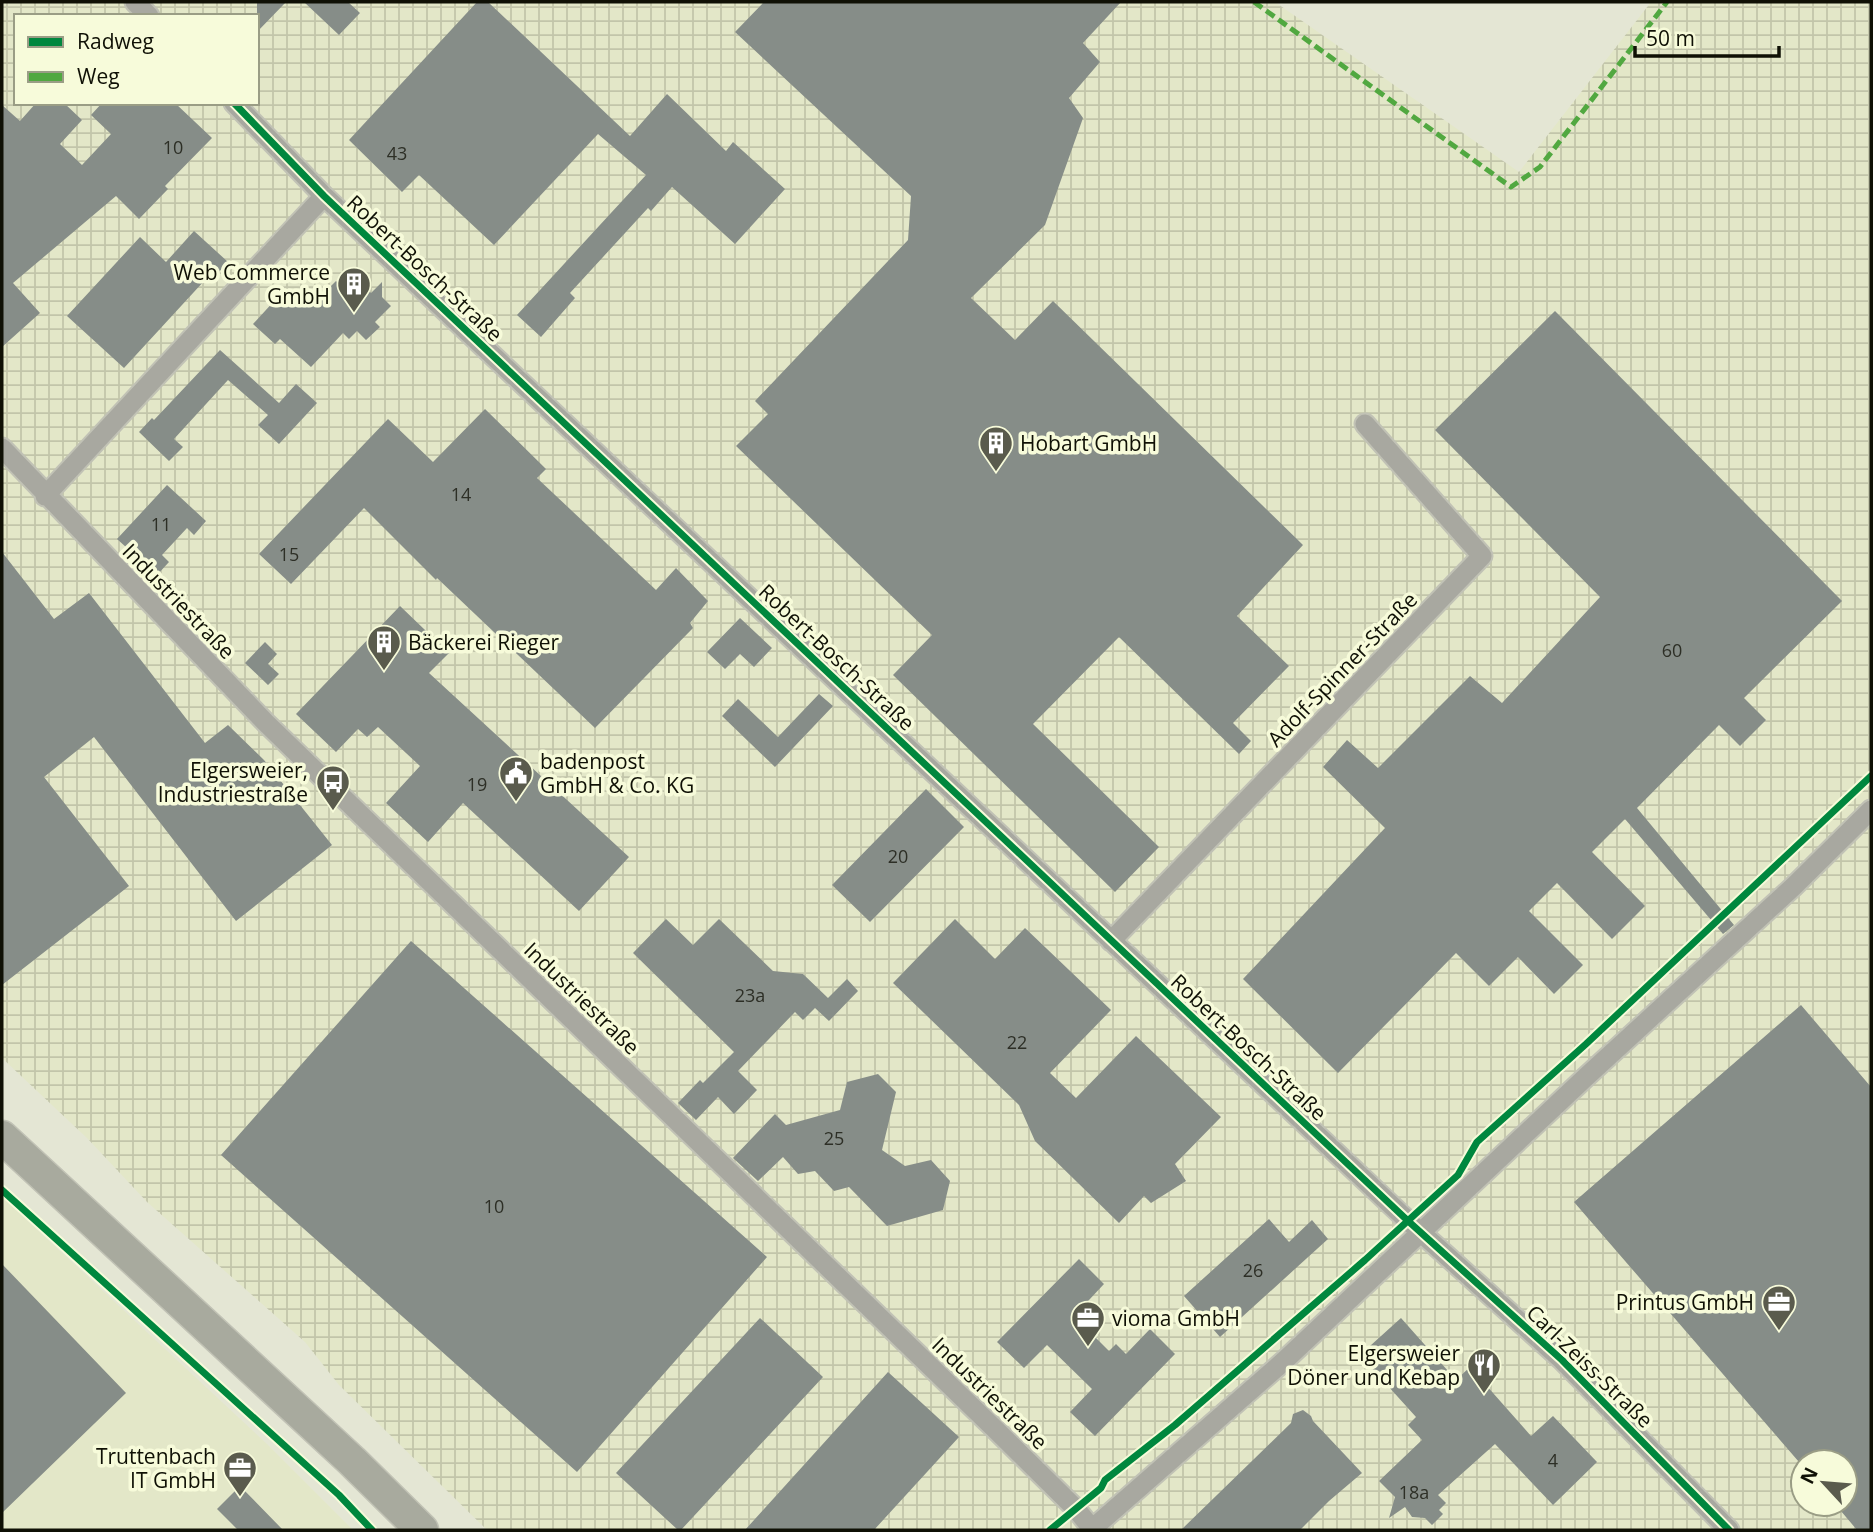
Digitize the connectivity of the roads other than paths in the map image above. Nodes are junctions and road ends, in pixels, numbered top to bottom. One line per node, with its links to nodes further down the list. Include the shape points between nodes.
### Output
1 (236, 105): 2 (street, Robert-Bosch-Straße)
2 (324, 196): 5 (street); 7 (street, Robert-Bosch-Straße)
3 (1365, 425): 7 (street, Adolf-Spinner-Straße, via 1482,556)
4 (2, 448): 5 (street, Industriestraße)
5 (45, 496): 11 (street, Industriestraße, via 266,723 997,1431 1076,1509)
6 (1871, 810): 9 (street)
7 (1111, 940): 9 (street, Robert-Bosch-Straße)
8 (2, 1137): 10 (main road)
9 (1420, 1233): 11 (street, via 1274,1370); 12 (street, Carl-Zeiss-Straße, via 1562,1360)
10 (422, 1530)
11 (1090, 1530)
12 (1729, 1530)

